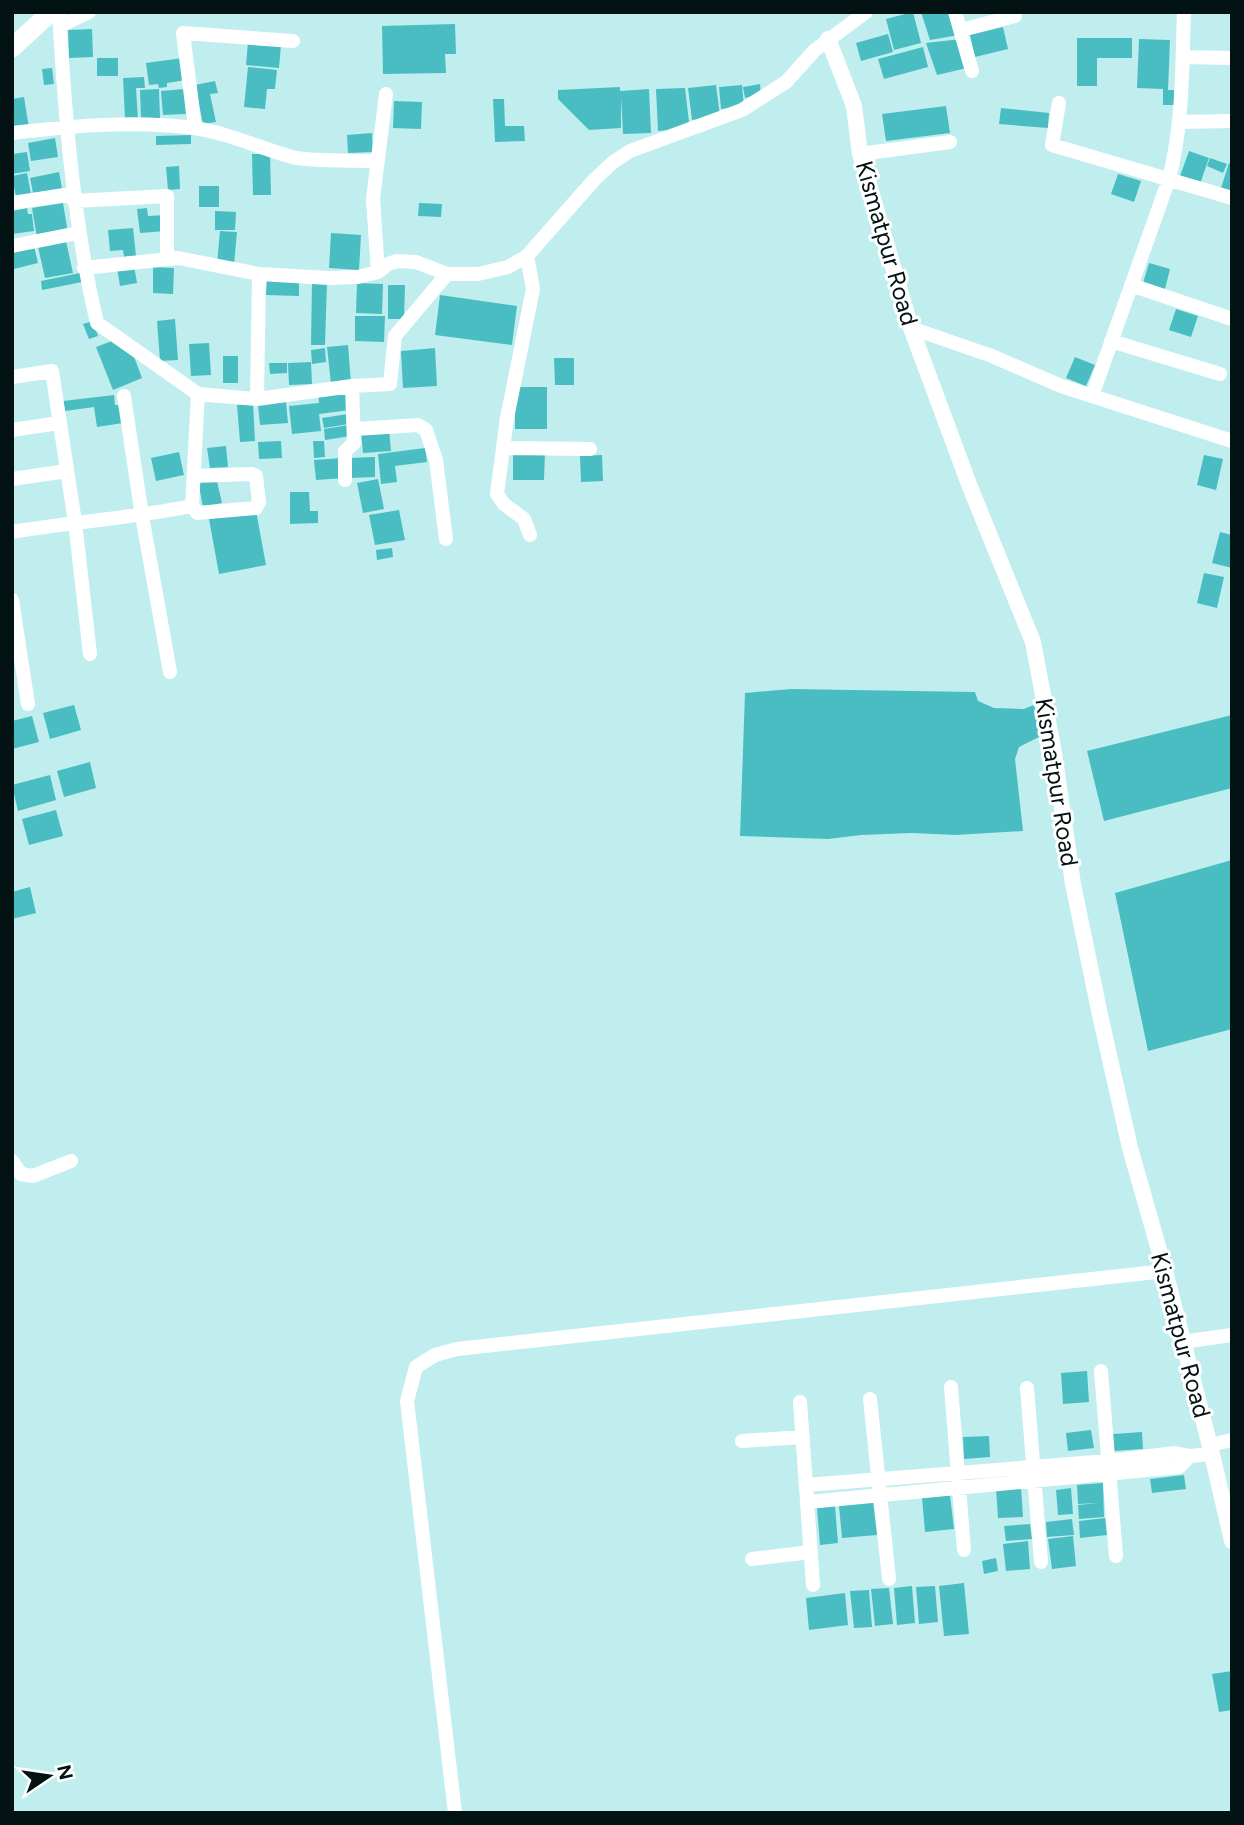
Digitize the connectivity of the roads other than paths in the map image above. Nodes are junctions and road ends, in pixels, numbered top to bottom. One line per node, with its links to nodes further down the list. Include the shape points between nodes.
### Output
1 (89, 12): 6 (street)
2 (866, 12): 8 (street)
3 (955, 12): 7 (street)
4 (1184, 12): 11 (street)
5 (1015, 16): 7 (street)
6 (56, 17): 10 (main road); 18 (street)
7 (961, 30): 13 (street)
8 (828, 39): 22 (street, Kismatpur Road, via 854,106); 30 (street, via 786,82 742,110 630,151 612,163)
9 (293, 41): 19 (street, via 183,33)
10 (12, 48)
11 (1183, 57): 12 (street); 17 (street)
12 (1232, 58)
13 (972, 71)
14 (386, 94): 23 (street)
15 (1059, 103): 24 (street, via 1052,145)
16 (1232, 121): 17 (street)
17 (1181, 122): 24 (street)
18 (66, 127): 19 (street, via 150,124); 20 (street); 25 (street)
19 (195, 128): 23 (street, via 294,158)
20 (12, 133)
21 (950, 142): 22 (street)
22 (860, 154): 38 (street, Kismatpur Road)
23 (378, 161): 33 (street, via 373,199)
24 (1169, 179): 26 (street); 36 (street)
25 (74, 198): 27 (street); 28 (street); 31 (street, via 167,196)
26 (1232, 198)
27 (12, 203)
28 (78, 233): 29 (street); 32 (street)
29 (12, 246)
30 (527, 256): 35 (street, via 508,267 478,274); 51 (street, via 533,289)
31 (167, 259): 32 (street); 34 (street)
32 (84, 268): 43 (street, via 97,323)
33 (378, 272): 34 (street, via 329,278); 35 (street, via 397,261 416,262)
34 (259, 274): 46 (street)
35 (447, 274): 42 (street, via 395,336 390,384)
36 (1131, 285): 37 (street); 39 (street)
37 (1232, 318)
38 (911, 328): 45 (street); 69 (street, Kismatpur Road, via 1033,642 1100,1015 1130,1148)
39 (1111, 341): 40 (street); 45 (street)
40 (1220, 374)
41 (12, 377): 47 (street, via 52,371)
42 (352, 386): 46 (street); 48 (street)
43 (198, 394): 46 (street); 54 (street)
44 (124, 396): 58 (street)
45 (1092, 396): 50 (street)
46 (257, 399)
47 (59, 423): 49 (street); 53 (street)
48 (355, 429): 56 (street, via 354,443 345,450); 62 (street, via 418,425 426,430 436,460)
49 (12, 430)
50 (1232, 441)
51 (503, 448): 52 (street); 61 (street, via 497,494 524,519)
52 (590, 449)
53 (67, 471): 55 (street); 59 (street)
54 (194, 476): 57 (street); 57 (street, via 252,474 259,502 256,508 197,513)
55 (12, 479)
56 (345, 480)
57 (192, 506): 58 (street)
58 (142, 516): 59 (street); 65 (street)
59 (75, 522): 60 (street); 64 (street)
60 (12, 532)
61 (530, 535)
62 (446, 539)
63 (12, 600): 66 (street)
64 (90, 654)
65 (170, 673)
66 (28, 704)
67 (12, 1161): 68 (street, via 22,1174 33,1176)
68 (71, 1161)
69 (1165, 1271): 71 (street, Kismatpur Road); 96 (street, via 457,1349 416,1367 407,1401)
70 (1232, 1335): 71 (street)
71 (1181, 1342): 80 (street, Kismatpur Road)
72 (1101, 1371): 81 (street)
73 (951, 1387): 84 (street)
74 (1027, 1388): 82 (street)
75 (870, 1399): 83 (street)
76 (800, 1402): 77 (street)
77 (803, 1437): 79 (street); 85 (street)
78 (1232, 1440): 80 (street)
79 (742, 1441)
80 (1211, 1449): 81 (street); 88 (street, Kismatpur Road)
81 (1108, 1467): 82 (street); 91 (street)
82 (1033, 1474): 84 (street); 93 (street)
83 (879, 1478): 84 (street); 85 (street); 86 (street)
84 (958, 1479): 86 (street); 89 (street)
85 (806, 1485): 87 (street)
86 (881, 1494): 87 (street); 94 (street)
87 (808, 1502): 90 (street)
88 (1232, 1541)
89 (964, 1550)
90 (811, 1552): 92 (street); 95 (street)
91 (1116, 1556)
92 (752, 1559)
93 (1041, 1562)
94 (889, 1579)
95 (813, 1585)
96 (454, 1813)

